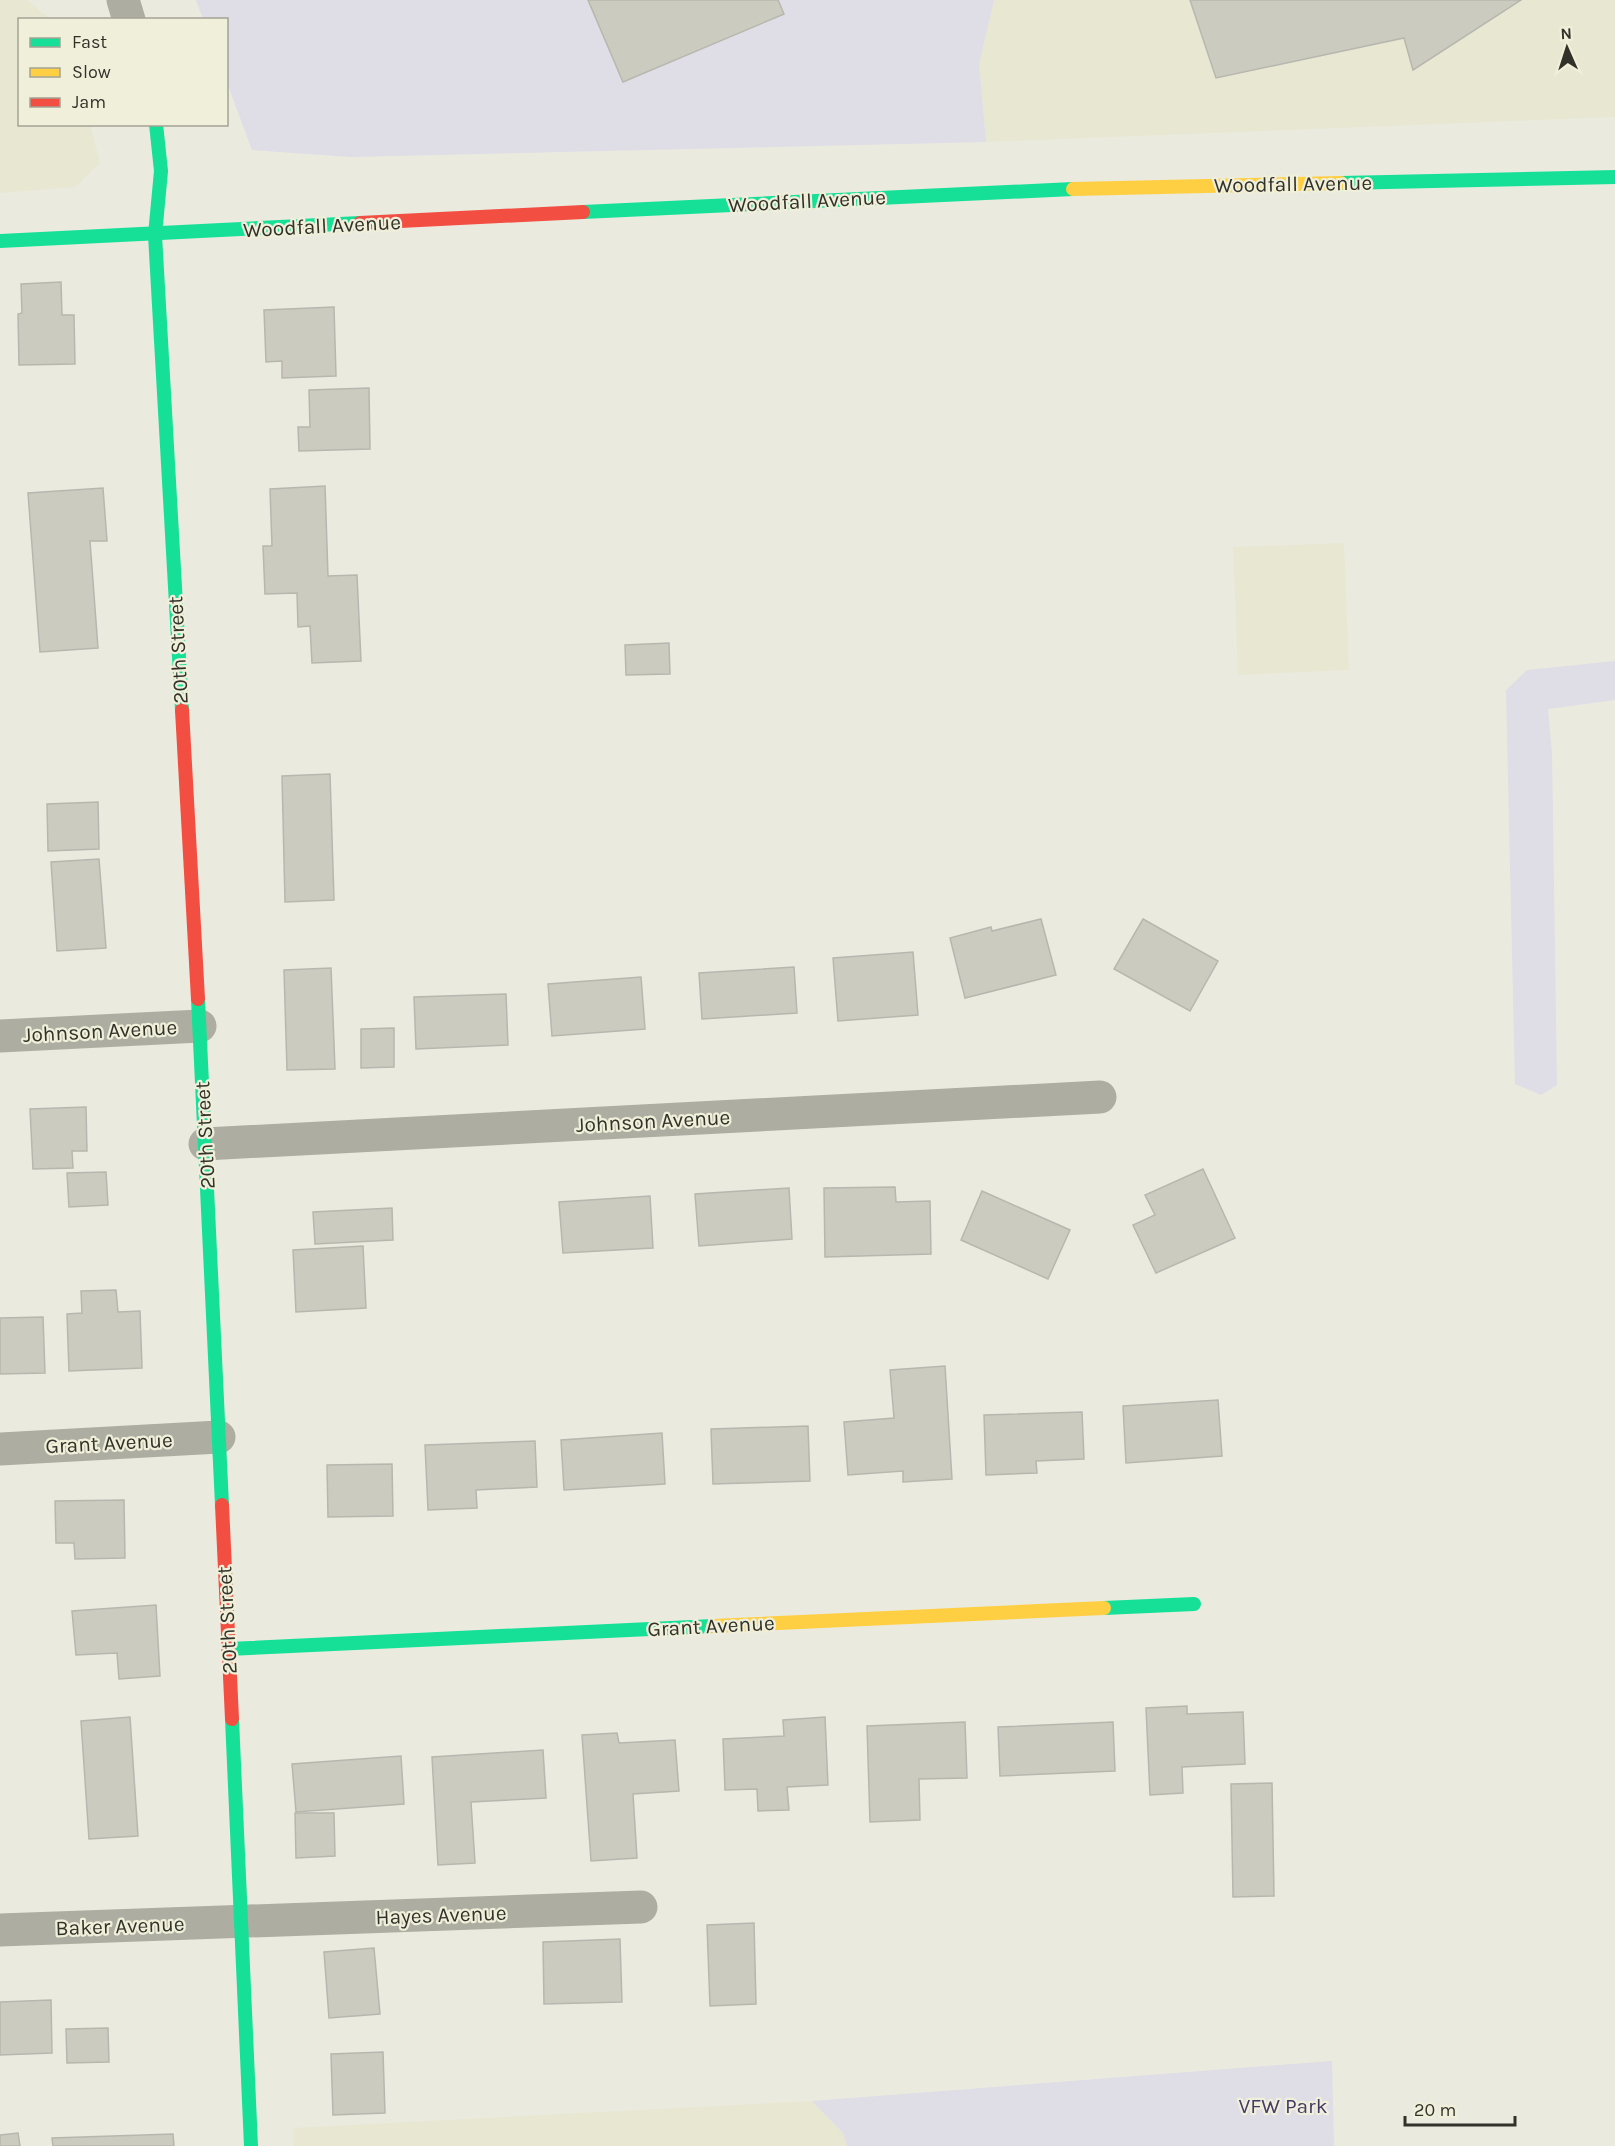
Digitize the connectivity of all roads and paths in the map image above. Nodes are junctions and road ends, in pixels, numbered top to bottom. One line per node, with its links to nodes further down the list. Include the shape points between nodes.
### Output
1 (123, 0): 2 (street)
2 (128, 18)
3 (156, 126): 5 (street, 20th Street, via 161,171)
4 (1615, 177): 5 (street, Woodfall Avenue, via 1033,190)
5 (155, 235): 6 (street, Woodfall Avenue); 7 (street, 20th Street)
6 (0, 241)
7 (200, 1026): 8 (street, Johnson Avenue); 10 (street, 20th Street)
8 (0, 1036)
9 (1100, 1097): 10 (street, Johnson Avenue)
10 (205, 1144): 11 (street, 20th Street)
11 (219, 1437): 12 (street, Grant Avenue); 14 (street, 20th Street)
12 (0, 1449)
13 (1194, 1604): 14 (street, Grant Avenue)
14 (228, 1649): 16 (street, 20th Street)
15 (641, 1907): 16 (street, Hayes Avenue)
16 (241, 1922): 17 (street, Baker Avenue); 18 (street, 20th Street)
17 (0, 1930)
18 (251, 2146)

